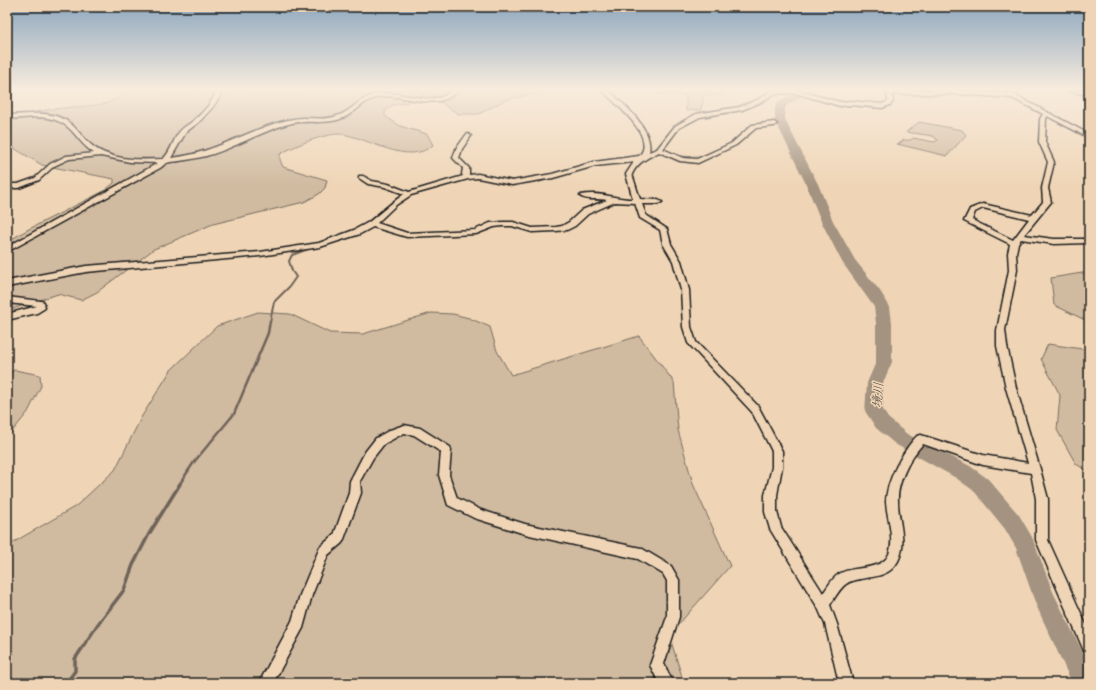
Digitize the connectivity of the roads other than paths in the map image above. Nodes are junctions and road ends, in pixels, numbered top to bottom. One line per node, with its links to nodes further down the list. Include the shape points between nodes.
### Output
1 (64, 122): 12 (street, via 87,145)
2 (195, 122): 14 (street, via 183,131)
3 (288, 122): 14 (street, via 261,130 202,155)
4 (636, 122): 13 (street, via 644,133 647,146)
5 (685, 122): 11 (street, via 677,127)
6 (1043, 122): 23 (street, via 1042,142 1051,162 1045,188 1047,202)
7 (1062, 122): 10 (street)
8 (774, 124): 11 (street, via 754,126 734,144 698,161 682,160)
9 (468, 136): 15 (street, via 462,142 456,156 466,168)
10 (1089, 136)
11 (659, 150): 13 (street)
12 (104, 154): 14 (street, via 137,161); 17 (street, via 68,157 52,165 38,179 19,186)
13 (644, 157): 15 (street, via 594,164 553,176 512,183); 21 (street, via 633,166 629,174)
14 (165, 160): 27 (street, via 158,167)
15 (466, 176): 18 (street)
16 (361, 177): 18 (street, via 370,183 386,185)
17 (7, 186)
18 (407, 194): 24 (street)
19 (583, 196): 20 (street, via 600,196)
20 (613, 200): 21 (street); 24 (street, via 585,212 572,224 556,229 532,230 513,224 503,224 492,225 476,232 407,235)
21 (638, 201): 22 (street); 32 (street, via 643,216 663,229 677,261 685,290 687,327 692,343 755,409 777,451 777,467 771,495 771,512 776,529)
22 (658, 202)
23 (1034, 218): 25 (street); 25 (street, via 983,206 975,208 970,213 968,221)
24 (372, 224): 28 (street, via 357,232 317,245 260,254 116,266)
25 (1017, 240): 26 (street); 31 (street, via 1012,253 1013,270 1001,330 1002,346)
26 (1089, 241)
27 (7, 250)
28 (7, 284)
29 (7, 300): 30 (street, via 41,304 41,308 34,312)
30 (7, 316)
31 (1035, 469): 32 (street, via 983,460 921,439 905,461 892,499 897,547 893,560 881,569 843,578); 33 (street, via 1042,499 1042,540)
32 (823, 604): 36 (street, via 831,624)
33 (1089, 646)
34 (266, 683): 35 (street, via 298,623 306,594 324,551 338,539 356,493 355,481 369,455 380,441 404,429 416,431 446,450 444,475 452,501 478,514 525,529 640,554 667,570 673,580 673,617 657,664)
35 (666, 683)
36 (846, 683)

